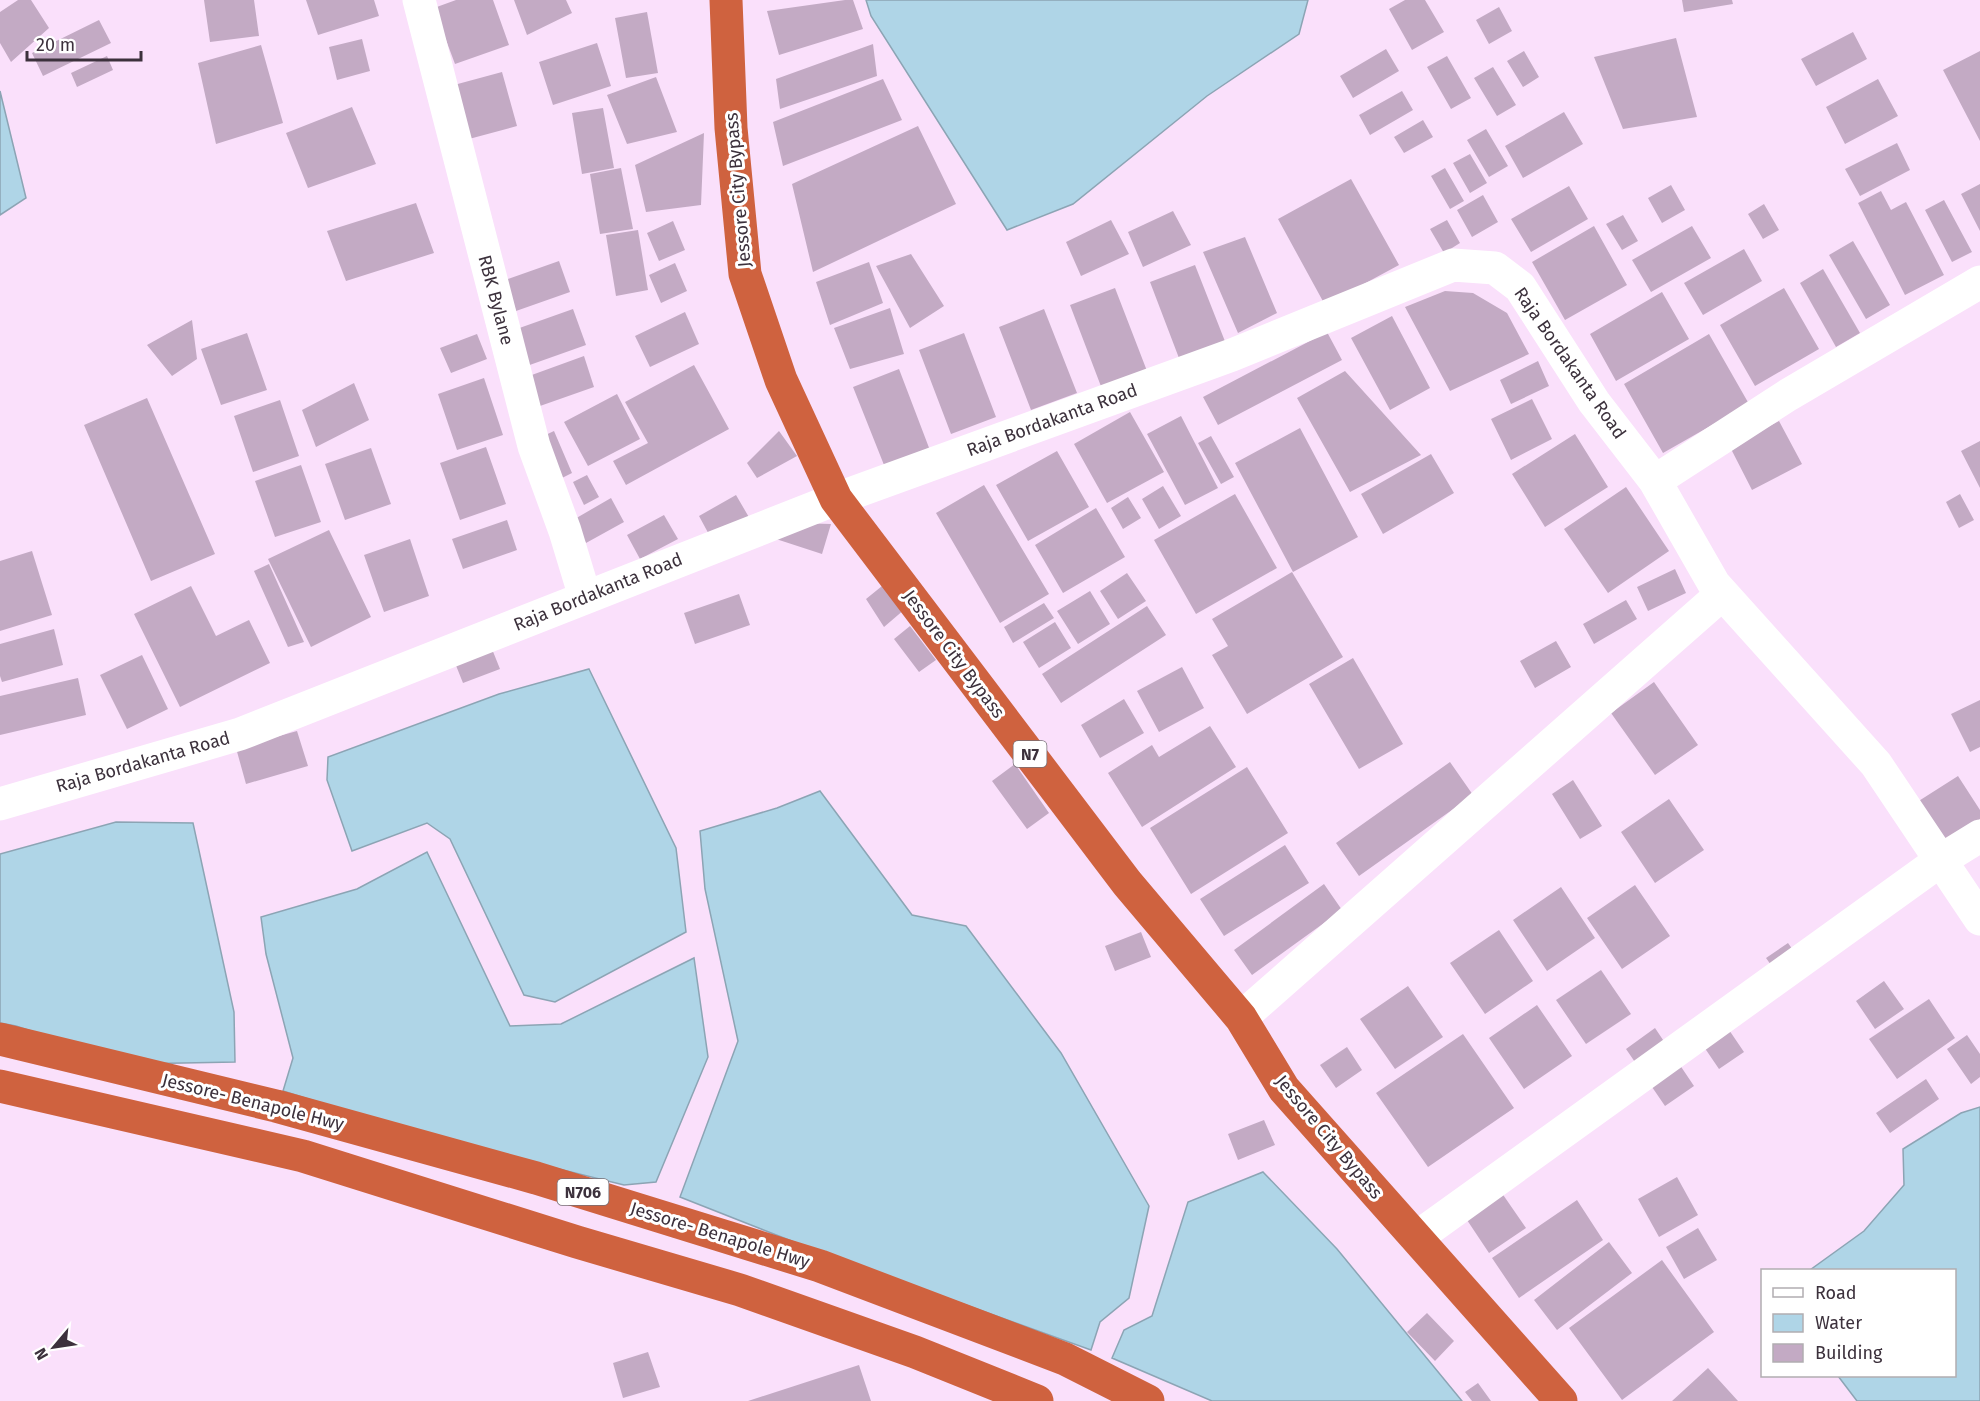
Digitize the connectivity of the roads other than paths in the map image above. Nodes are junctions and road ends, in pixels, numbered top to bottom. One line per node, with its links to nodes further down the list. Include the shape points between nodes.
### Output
1 (419, 0): 7 (street, RBK Bylane, via 534,446)
2 (726, 0): 5 (highway, Jessore City Bypass / N7, via 731,128 745,274 781,380)
3 (1980, 282): 4 (street, via 1788,394)
4 (1654, 481): 5 (street, Raja Bordakanta Road, via 1594,402 1520,287 1495,268 1453,265 1232,355); 6 (street, Raja Bordakanta Road)
5 (836, 499): 7 (street, Raja Bordakanta Road); 12 (highway, Jessore City Bypass / N7, via 1127,883)
6 (1722, 594): 10 (street, Raja Bordakanta Road, via 1876,764); 12 (street)
7 (585, 597): 8 (street, Raja Bordakanta Road, via 240,734)
8 (0, 804)
9 (1980, 836): 10 (street)
10 (1941, 860): 11 (street, Raja Bordakanta Road); 15 (street)
11 (1980, 919)
12 (1240, 1018): 15 (highway, Jessore City Bypass / N7, via 1284,1089)
13 (0, 1039): 17 (highway, Jessore- Benapole Hwy / N706, via 287,1109 536,1178 808,1263 1065,1359)
14 (0, 1086): 16 (highway, via 314,1160 740,1290 915,1352)
15 (1416, 1238): 18 (highway, Jessore City Bypass / N7)
16 (1037, 1401)
17 (1148, 1401)
18 (1561, 1401)

